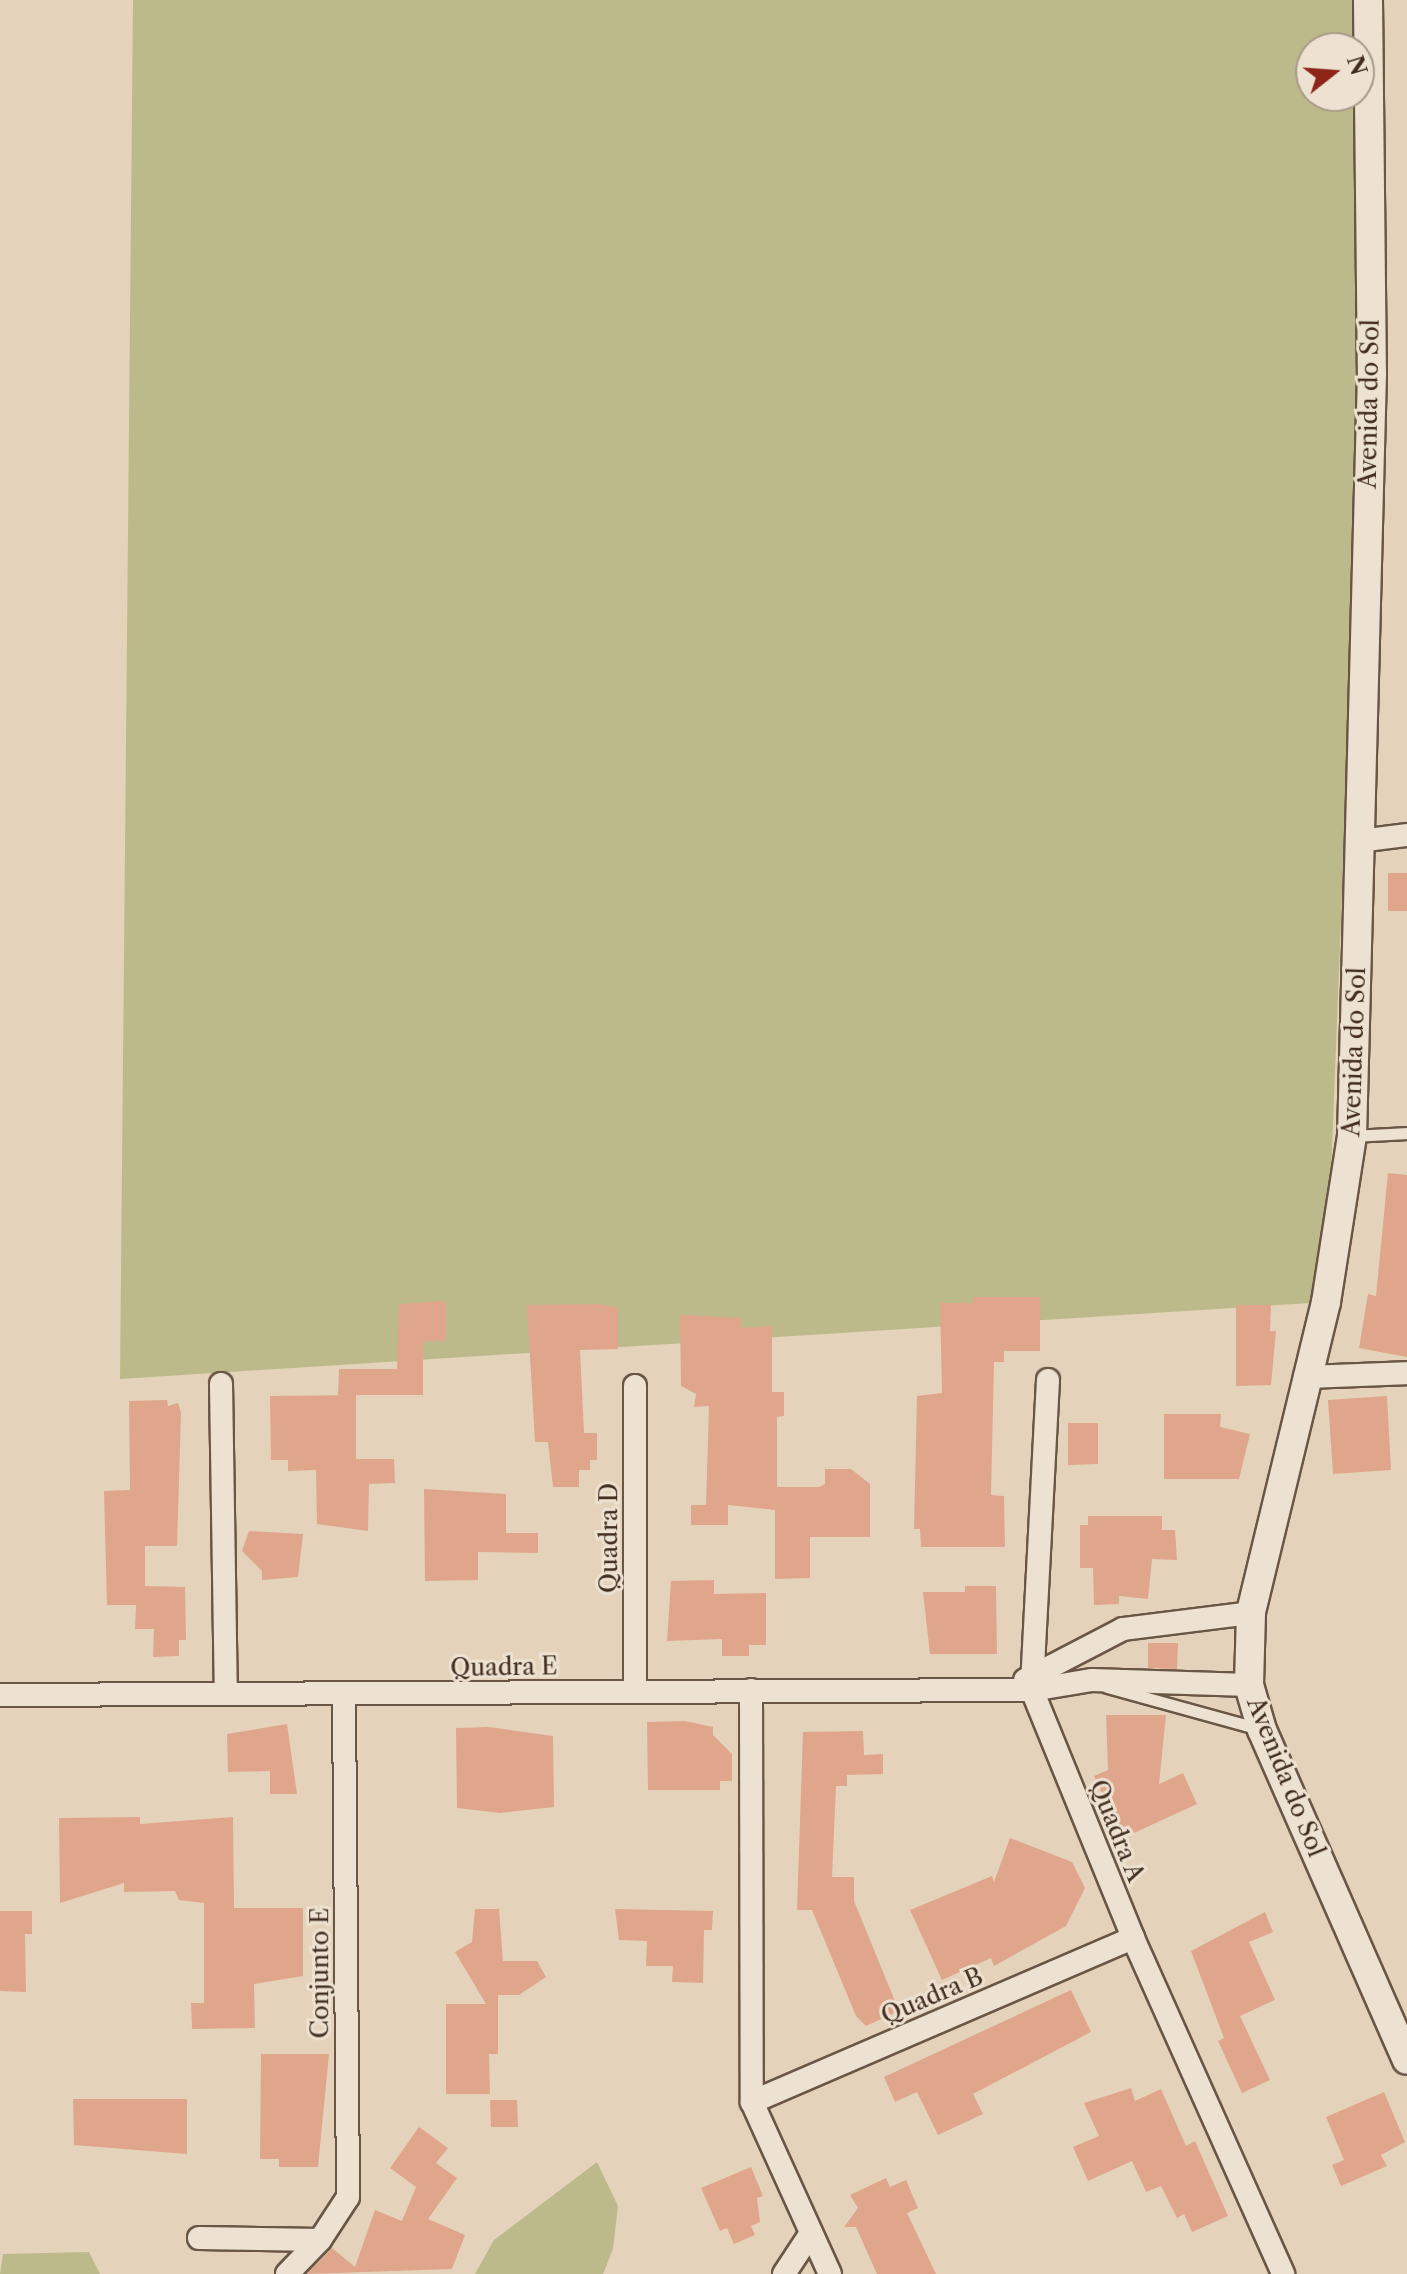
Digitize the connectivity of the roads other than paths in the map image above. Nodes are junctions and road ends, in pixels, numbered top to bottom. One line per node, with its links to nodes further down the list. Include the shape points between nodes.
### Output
1 (1368, 0): 3 (street, Avenida do Sol, via 1372,373)
2 (1407, 835): 3 (street)
3 (1359, 841): 5 (street, Avenida do Sol)
4 (1407, 1133): 5 (lane)
5 (1352, 1136): 7 (street, Avenida do Sol, via 1329,1287)
6 (1407, 1373): 7 (street)
7 (1305, 1377): 11 (street, Avenida do Sol)
8 (1048, 1380): 13 (street, Quadra A)
9 (221, 1384): 17 (street)
10 (635, 1386): 16 (street, Quadra D)
11 (1251, 1613): 13 (street, via 1123,1629); 14 (street, Avenida do Sol)
12 (1092, 1680): 13 (street, Quadra E); 14 (street, Quadra E); 20 (lane, via 1130,1697 1171,1701)
13 (1025, 1684): 15 (street, Quadra E); 21 (street, Quadra A)
14 (1249, 1685): 20 (street, Avenida do Sol)
15 (751, 1690): 16 (street, Quadra E); 23 (street)
16 (635, 1691): 19 (street, Quadra E)
17 (226, 1693): 18 (street, Quadra E); 19 (street, Quadra E)
18 (0, 1695)
19 (344, 1697): 26 (street, Conjunto E, via 348,2197)
20 (1262, 1730): 22 (street, Avenida do Sol)
21 (1133, 1938): 23 (street, Quadra B); 30 (street, Quadra A)
22 (1407, 2060)
23 (752, 2102): 24 (street)
24 (811, 2233): 28 (street); 29 (street)
25 (199, 2238): 26 (street)
26 (320, 2240): 27 (street, Conjunto E)
27 (287, 2274)
28 (784, 2274)
29 (830, 2274)
30 (1283, 2274)

